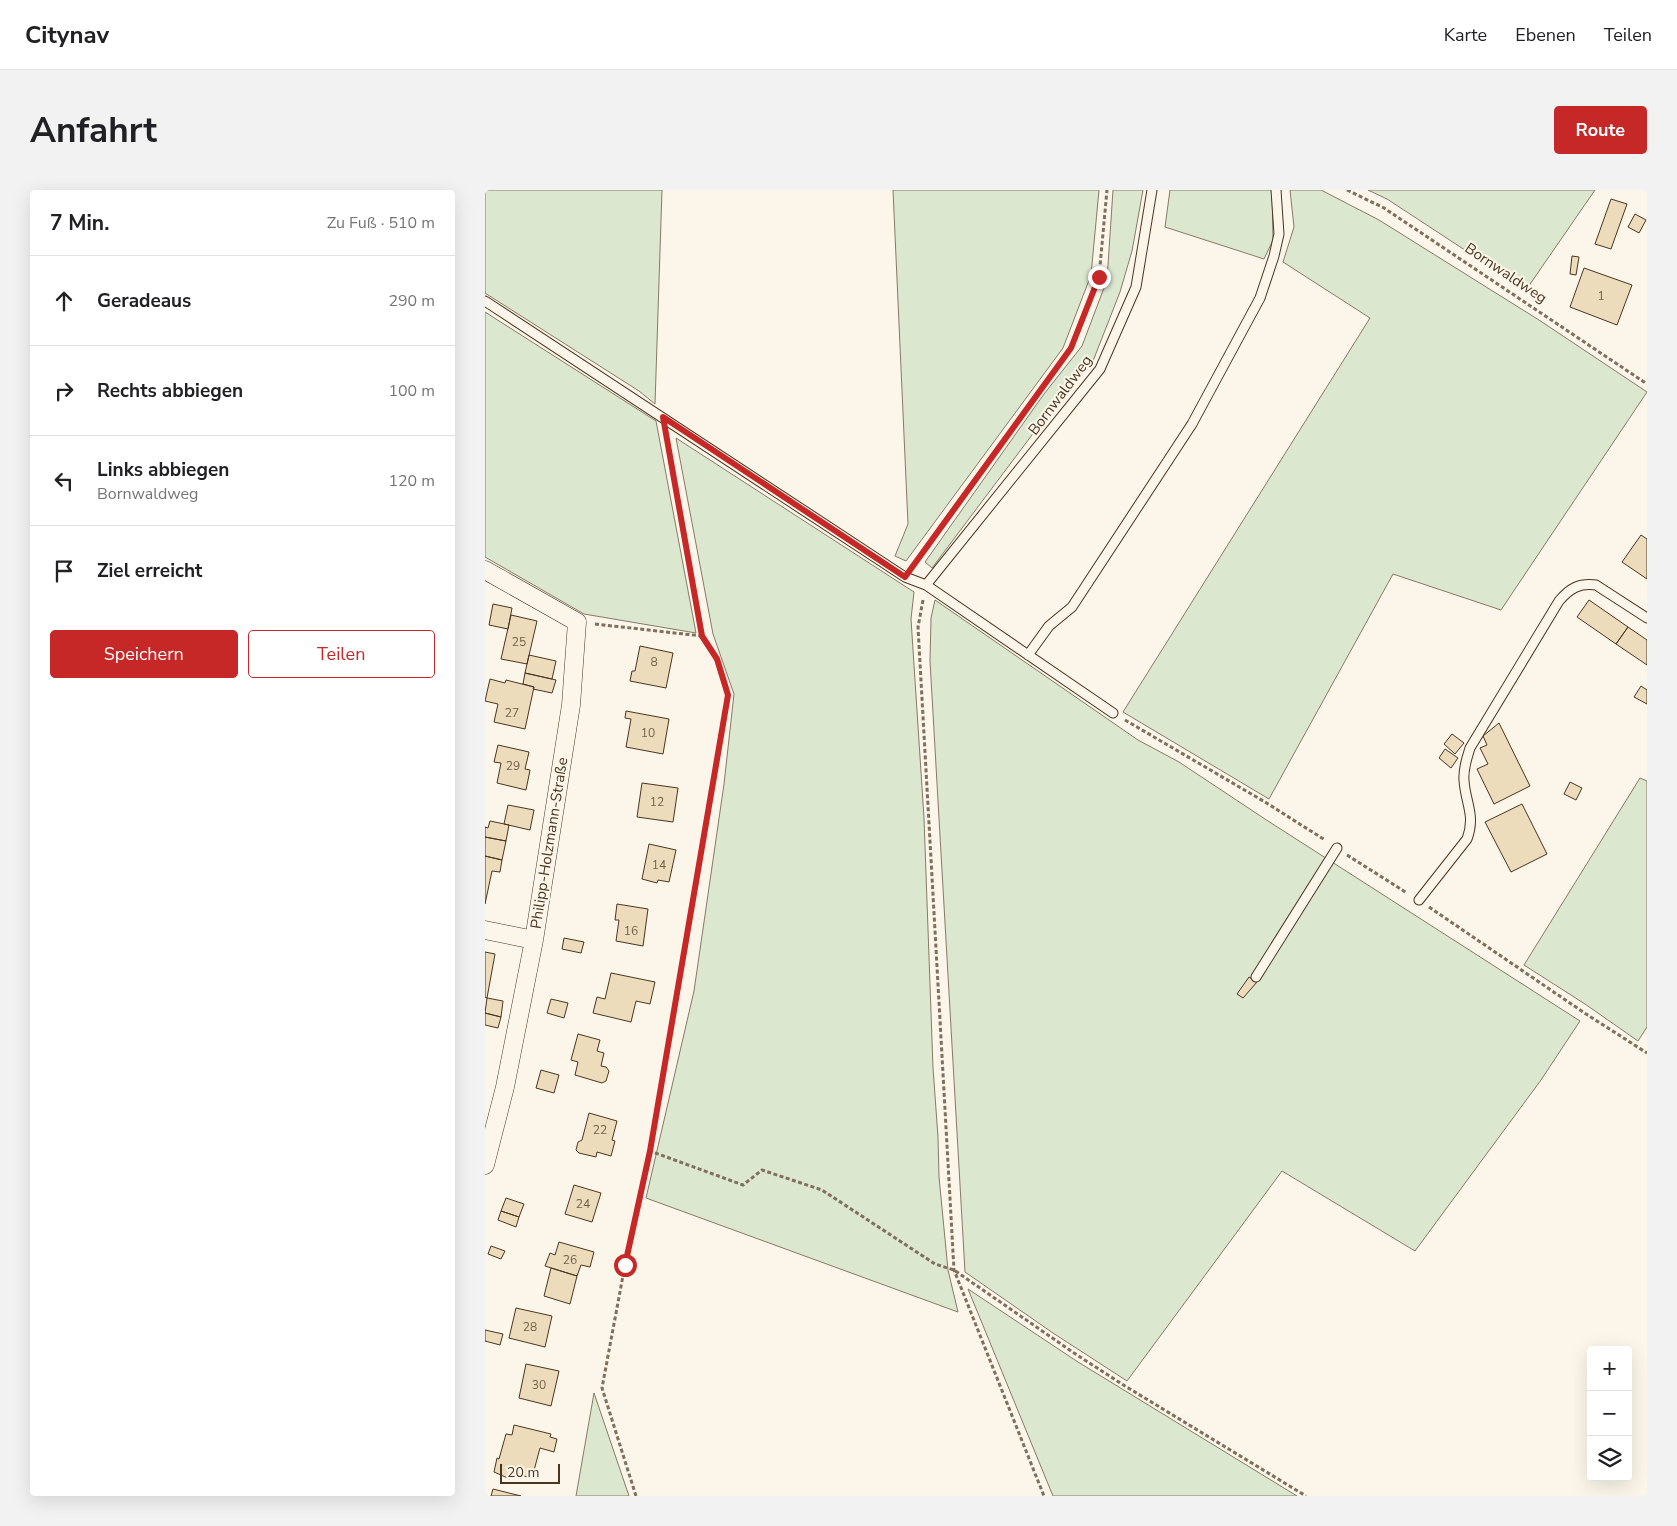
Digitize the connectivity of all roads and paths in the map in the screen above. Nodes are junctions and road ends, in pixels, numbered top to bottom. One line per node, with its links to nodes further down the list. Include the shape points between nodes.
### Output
1 (1107, 190): 9 (path, Bornwaldweg, via 1099,277 1071,348)
2 (1151, 190): 10 (lane, Bornwaldweg, via 1137,287 1100,369)
3 (1276, 190): 14 (lane, via 1279,234 1260,298 1192,424 1072,607 1049,626)
4 (1347, 190): 6 (path, Bornwaldweg, via 1384,208)
5 (485, 301): 7 (lane)
6 (1647, 384)
7 (663, 417): 9 (lane); 13 (path)
8 (485, 570): 12 (street)
9 (905, 577): 10 (lane)
10 (925, 584): 14 (lane); 24 (path, via 918,627)
11 (1647, 618): 17 (lane, via 1596,585 1573,587 1559,601 1470,748 1463,780 1471,828 1467,839)
12 (577, 622): 13 (path); 19 (street, Philipp-Holzmann-Straße, via 571,705)
13 (702, 636): 22 (path, via 717,659 728,695)
14 (1028, 655): 15 (lane)
15 (1113, 713): 16 (path)
16 (1337, 848): 17 (path); 20 (lane)
17 (1419, 900): 21 (path)
18 (485, 930): 19 (street)
19 (534, 940): 23 (street, Philipp-Holzmann-Straße, via 505,1087)
20 (1256, 977)
21 (1647, 1053)
22 (650, 1151): 24 (path, via 743,1185 762,1170 822,1190 935,1264); 25 (path, via 602,1388)
23 (485, 1165)
24 (953, 1270): 26 (path); 27 (path, via 1125,1386)
25 (636, 1496)
26 (1044, 1496)
27 (1306, 1496)

